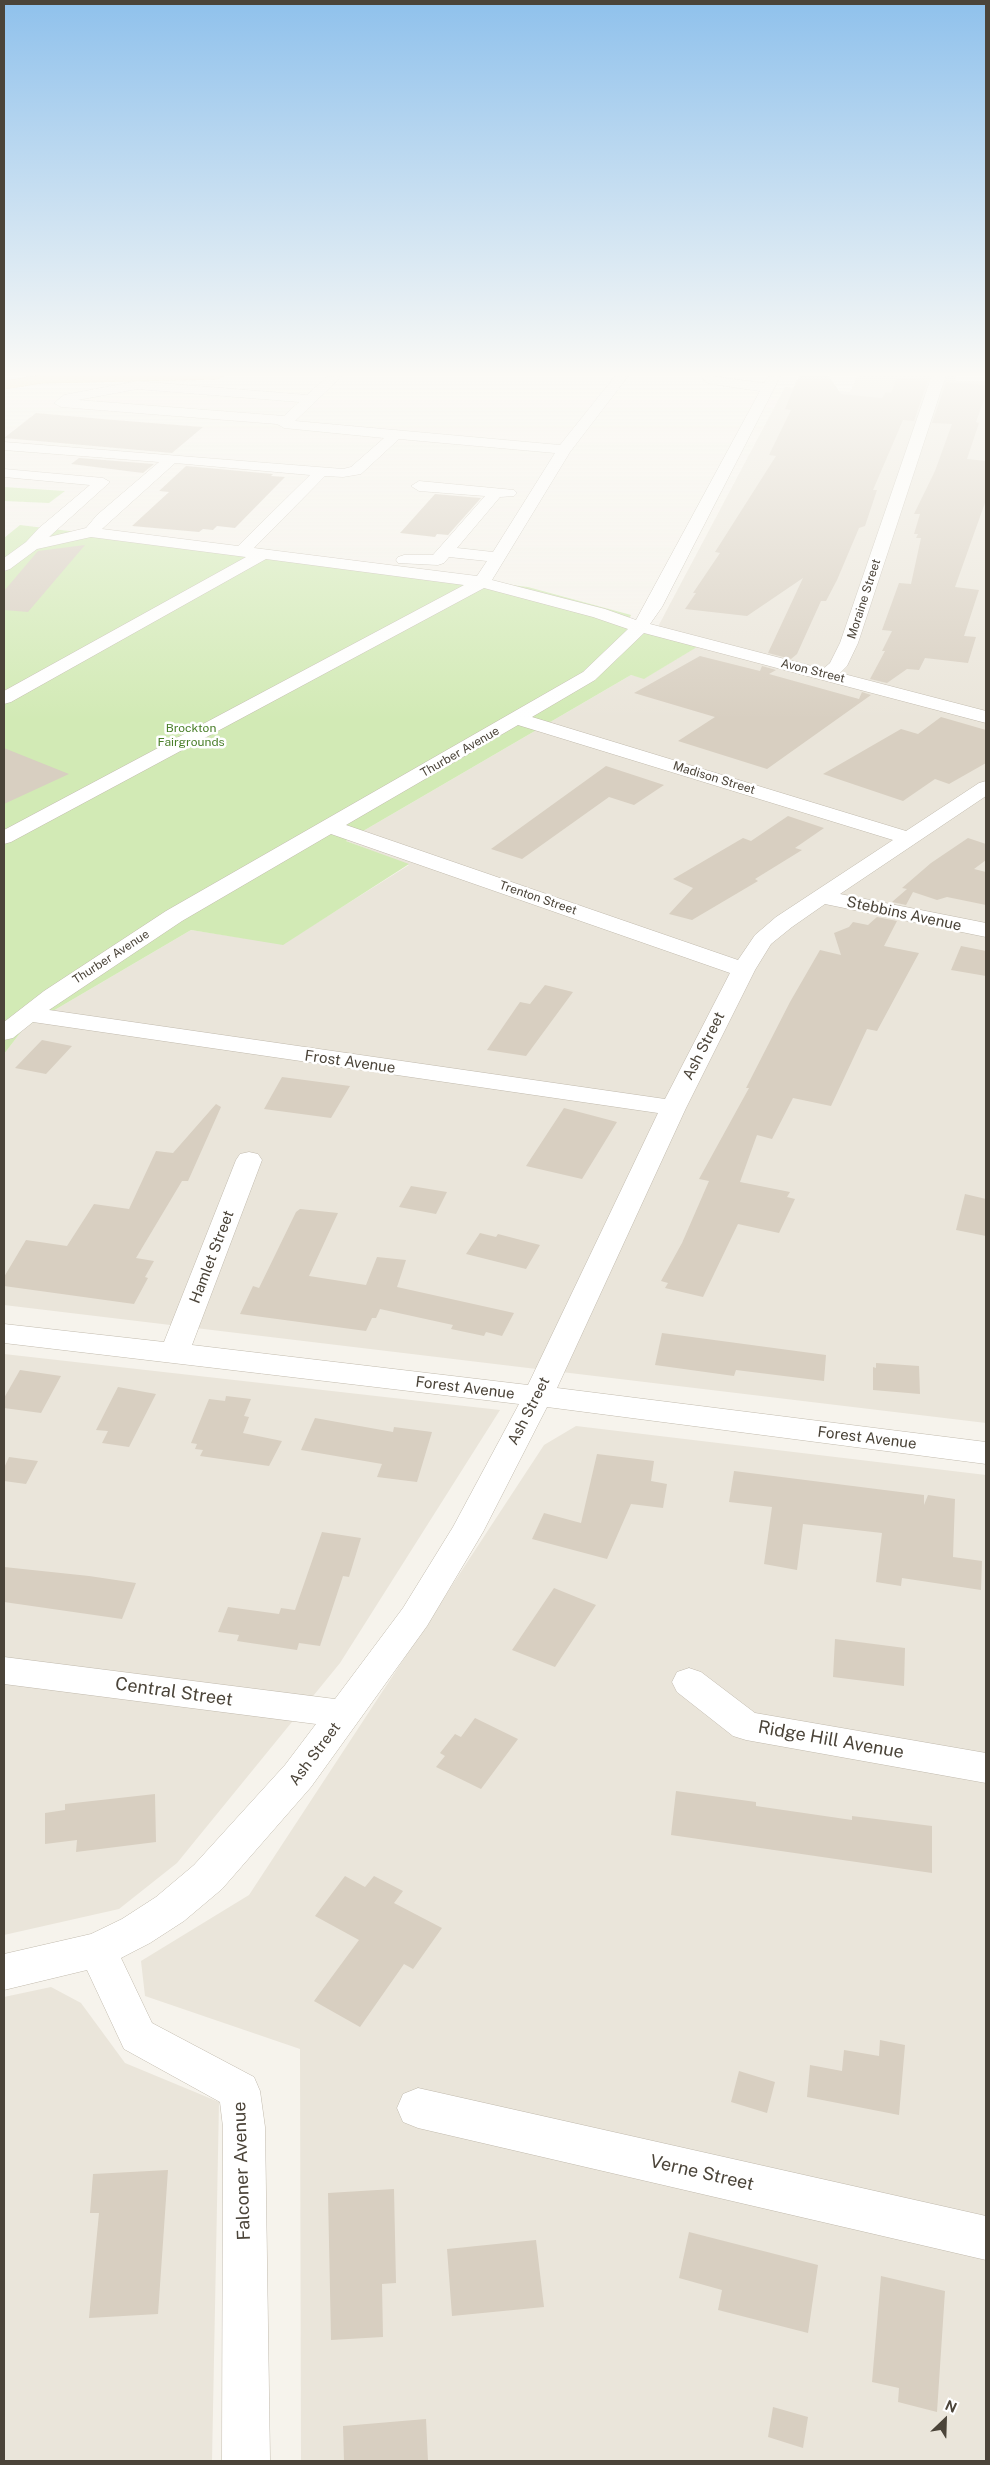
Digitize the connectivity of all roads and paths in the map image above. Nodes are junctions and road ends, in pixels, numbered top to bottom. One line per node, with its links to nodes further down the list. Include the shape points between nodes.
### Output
1 (93, 490): 11 (street)
2 (135, 490): 10 (street)
3 (303, 490): 12 (street)
4 (471, 490): 8 (street)
5 (539, 490): 9 (street)
6 (715, 490): 19 (street, Thurber Avenue)
7 (900, 490): 20 (street, Moraine Street, via 849,643 838,666)
8 (496, 492): 9 (street); 13 (street)
9 (536, 495): 15 (street)
10 (91, 532): 11 (street); 12 (street, Avon Street)
11 (32, 545): 16 (street)
12 (242, 552): 14 (street, Avon Street)
13 (445, 552): 15 (street); 17 (street, via 434,561 366,557)
14 (263, 554): 17 (street, Avon Street); 21 (street)
15 (498, 557): 18 (street)
16 (4, 566)
17 (353, 566): 18 (street, Avon Street)
18 (482, 582): 19 (street, Avon Street); 26 (street)
19 (640, 627): 20 (street, Avon Street); 23 (street, Thurber Avenue, via 589,676)
20 (827, 675): 22 (street, Avon Street)
21 (4, 698)
22 (986, 717)
23 (518, 718): 25 (street, Thurber Avenue); 27 (street, Madison Street)
24 (986, 787): 27 (street, Ash Street)
25 (332, 826): 30 (street, Trenton Street); 31 (street, Thurber Avenue, via 174,916)
26 (4, 838)
27 (908, 838): 28 (street, Ash Street)
28 (822, 897): 29 (street, Stebbins Avenue); 30 (street, Ash Street, via 763,940)
29 (986, 930)
30 (744, 970): 33 (street, Ash Street)
31 (27, 1014): 32 (street, Thurber Avenue); 33 (street, Frost Avenue)
32 (4, 1033)
33 (673, 1108): 37 (street, Ash Street)
34 (249, 1160): 36 (street, Hamlet Street)
35 (4, 1333): 36 (street, Forest Avenue)
36 (174, 1354): 37 (street, Forest Avenue)
37 (538, 1396): 38 (street, Forest Avenue); 41 (street, Ash Street, via 445,1571)
38 (986, 1453)
39 (4, 1670): 41 (street, Central Street)
40 (689, 1682): 42 (street, Ridge Hill Avenue, via 746,1726)
41 (345, 1714): 43 (street, Ash Street, via 298,1776 208,1877 136,1931)
42 (986, 1768)
43 (98, 1950): 44 (street, Ash Street); 47 (street, Falconer Avenue, via 138,2036 239,2091 244,2127)
44 (4, 1972)
45 (418, 2108): 46 (street, Verne Street)
46 (986, 2238)
47 (246, 2461)

